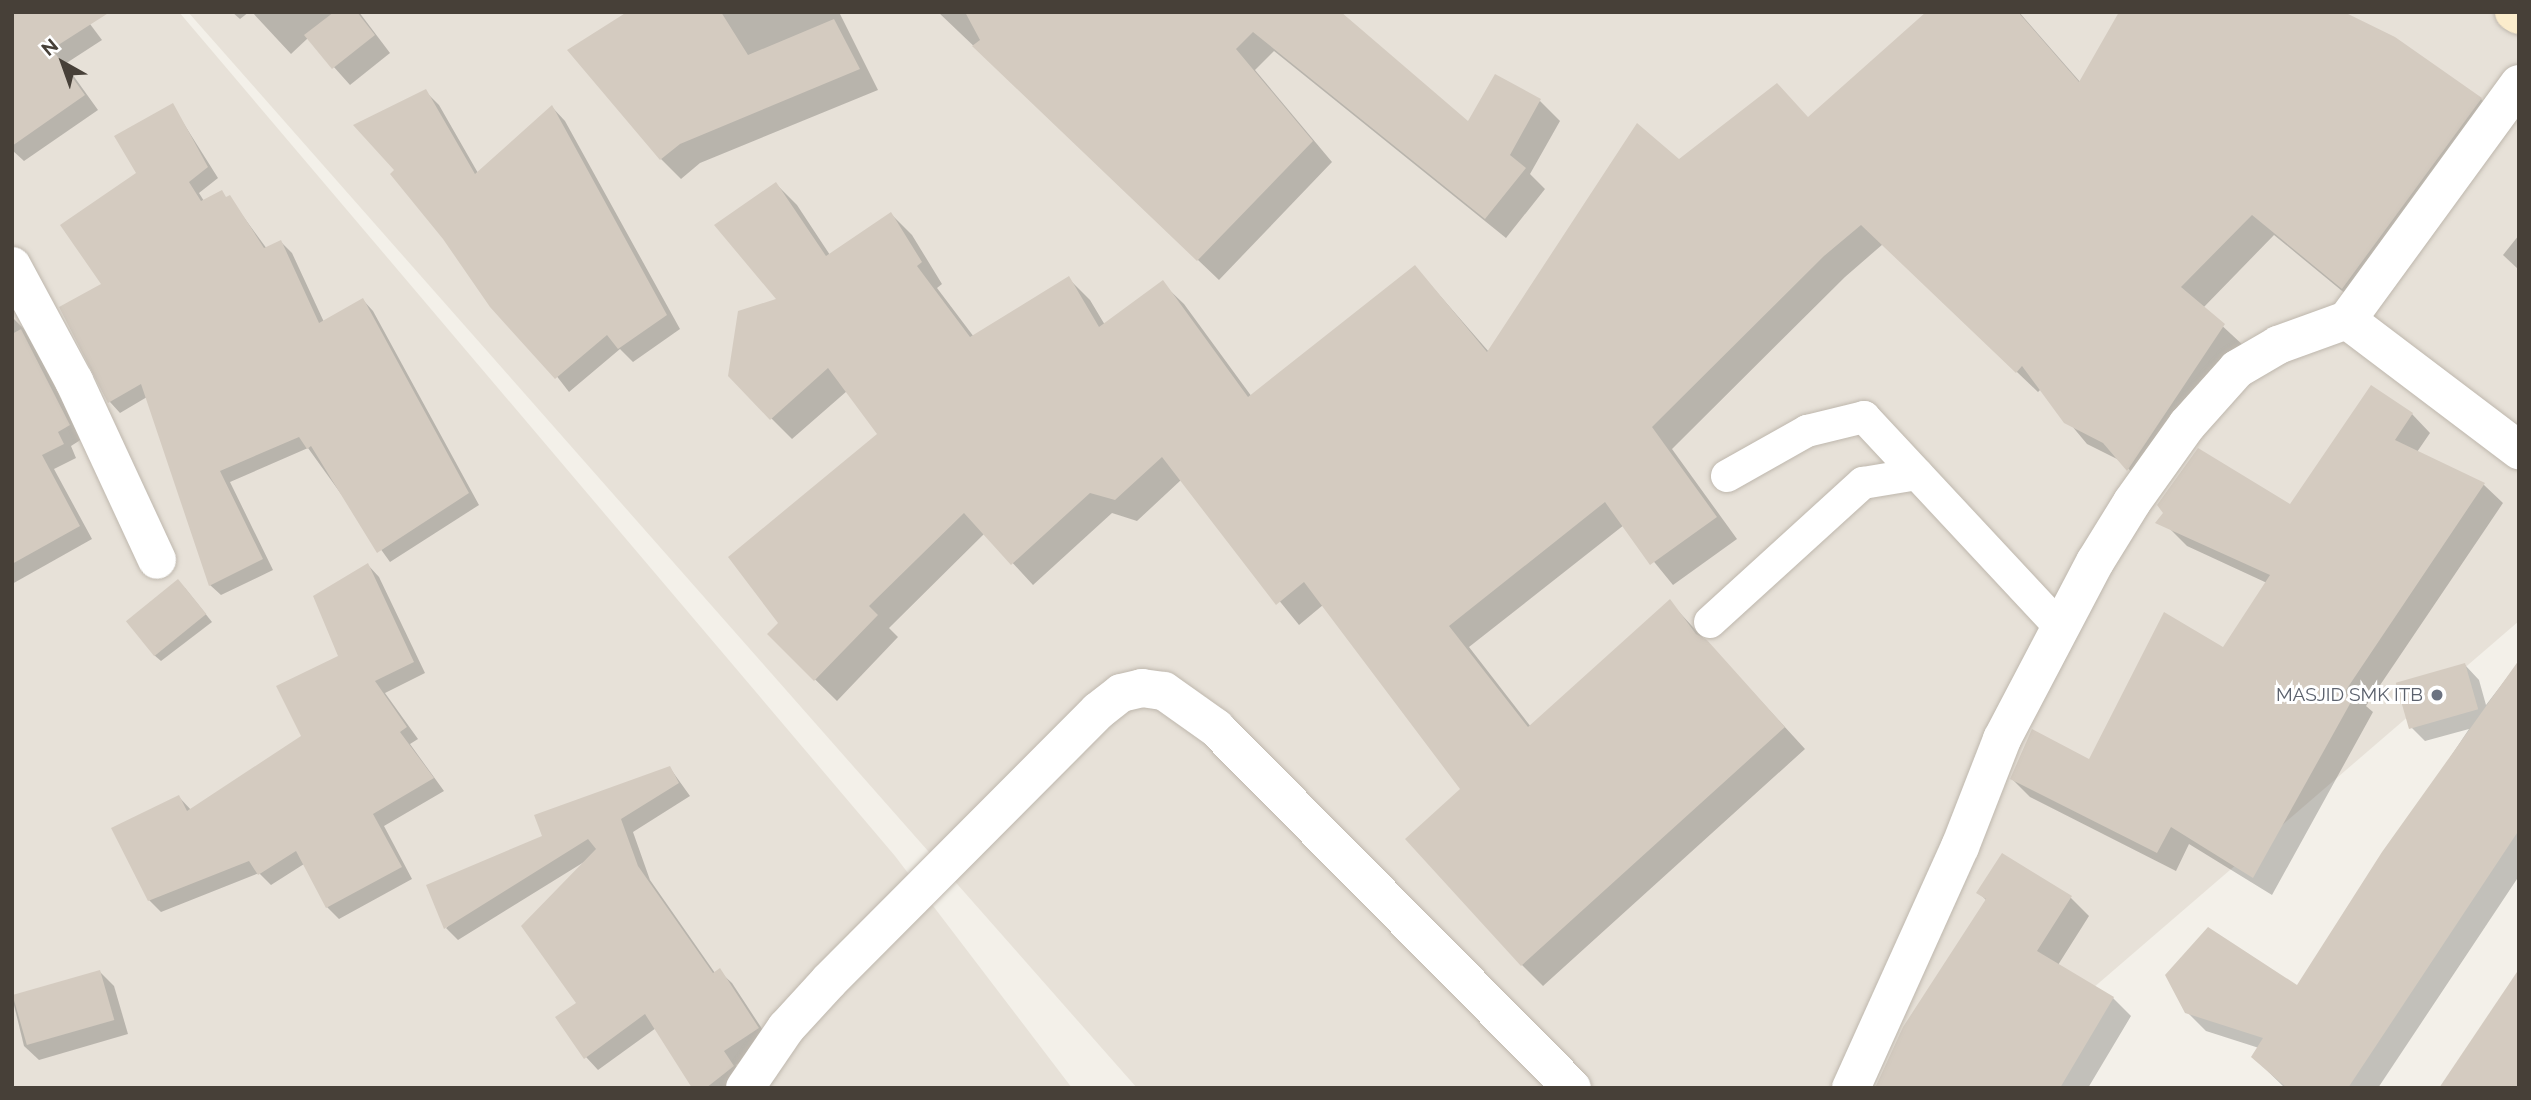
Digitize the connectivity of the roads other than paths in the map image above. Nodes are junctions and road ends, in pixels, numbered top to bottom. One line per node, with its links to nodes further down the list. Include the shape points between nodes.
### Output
1 (2514, 12): 2 (main road)
2 (2519, 15)
3 (2519, 84): 5 (street)
4 (12, 266): 9 (street, via 74,381)
5 (2347, 320): 6 (street); 11 (street, via 2278,345 2237,369 2212,394 2132,502)
6 (2519, 450)
7 (1917, 474): 8 (lane, via 1864,417 1807,431); 10 (lane, via 1863,483); 11 (lane)
8 (1727, 476)
9 (157, 560)
10 (1710, 622)
11 (2061, 628): 14 (street, via 2002,739 1960,846)
12 (745, 1088): 13 (street, via 786,1028 829,981 1098,711 1121,693 1143,688 1164,691 1216,728)
13 (1572, 1088)
14 (1851, 1088)

